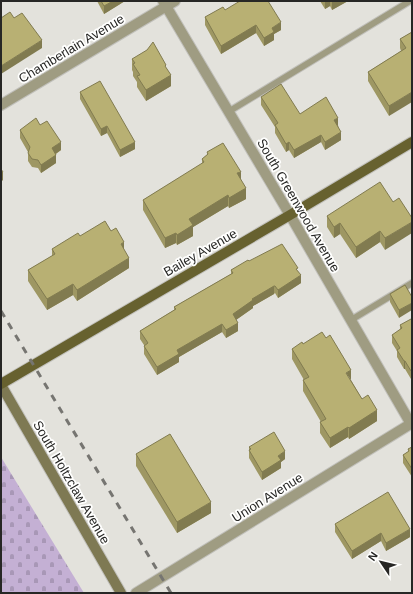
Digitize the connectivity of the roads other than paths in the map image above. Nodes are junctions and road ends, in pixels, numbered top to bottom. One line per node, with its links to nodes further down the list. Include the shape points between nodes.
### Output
1 (176, 1): 3 (street, Chamberlain Avenue)
2 (410, 1): 5 (lane)
3 (164, 4): 4 (street, Chamberlain Avenue); 5 (street, South Greenwood Avenue)
4 (1, 105)
5 (228, 112): 7 (street, South Greenwood Avenue)
6 (412, 142): 7 (main road, Bailey Avenue)
7 (290, 215): 9 (street, South Greenwood Avenue); 10 (main road, Bailey Avenue)
8 (412, 283): 9 (lane)
9 (351, 320): 11 (street, South Greenwood Avenue)
10 (1, 384): 12 (main road, South Holtzclaw Avenue)
11 (412, 423): 13 (street, Union Avenue)
12 (121, 593)
13 (136, 593)

